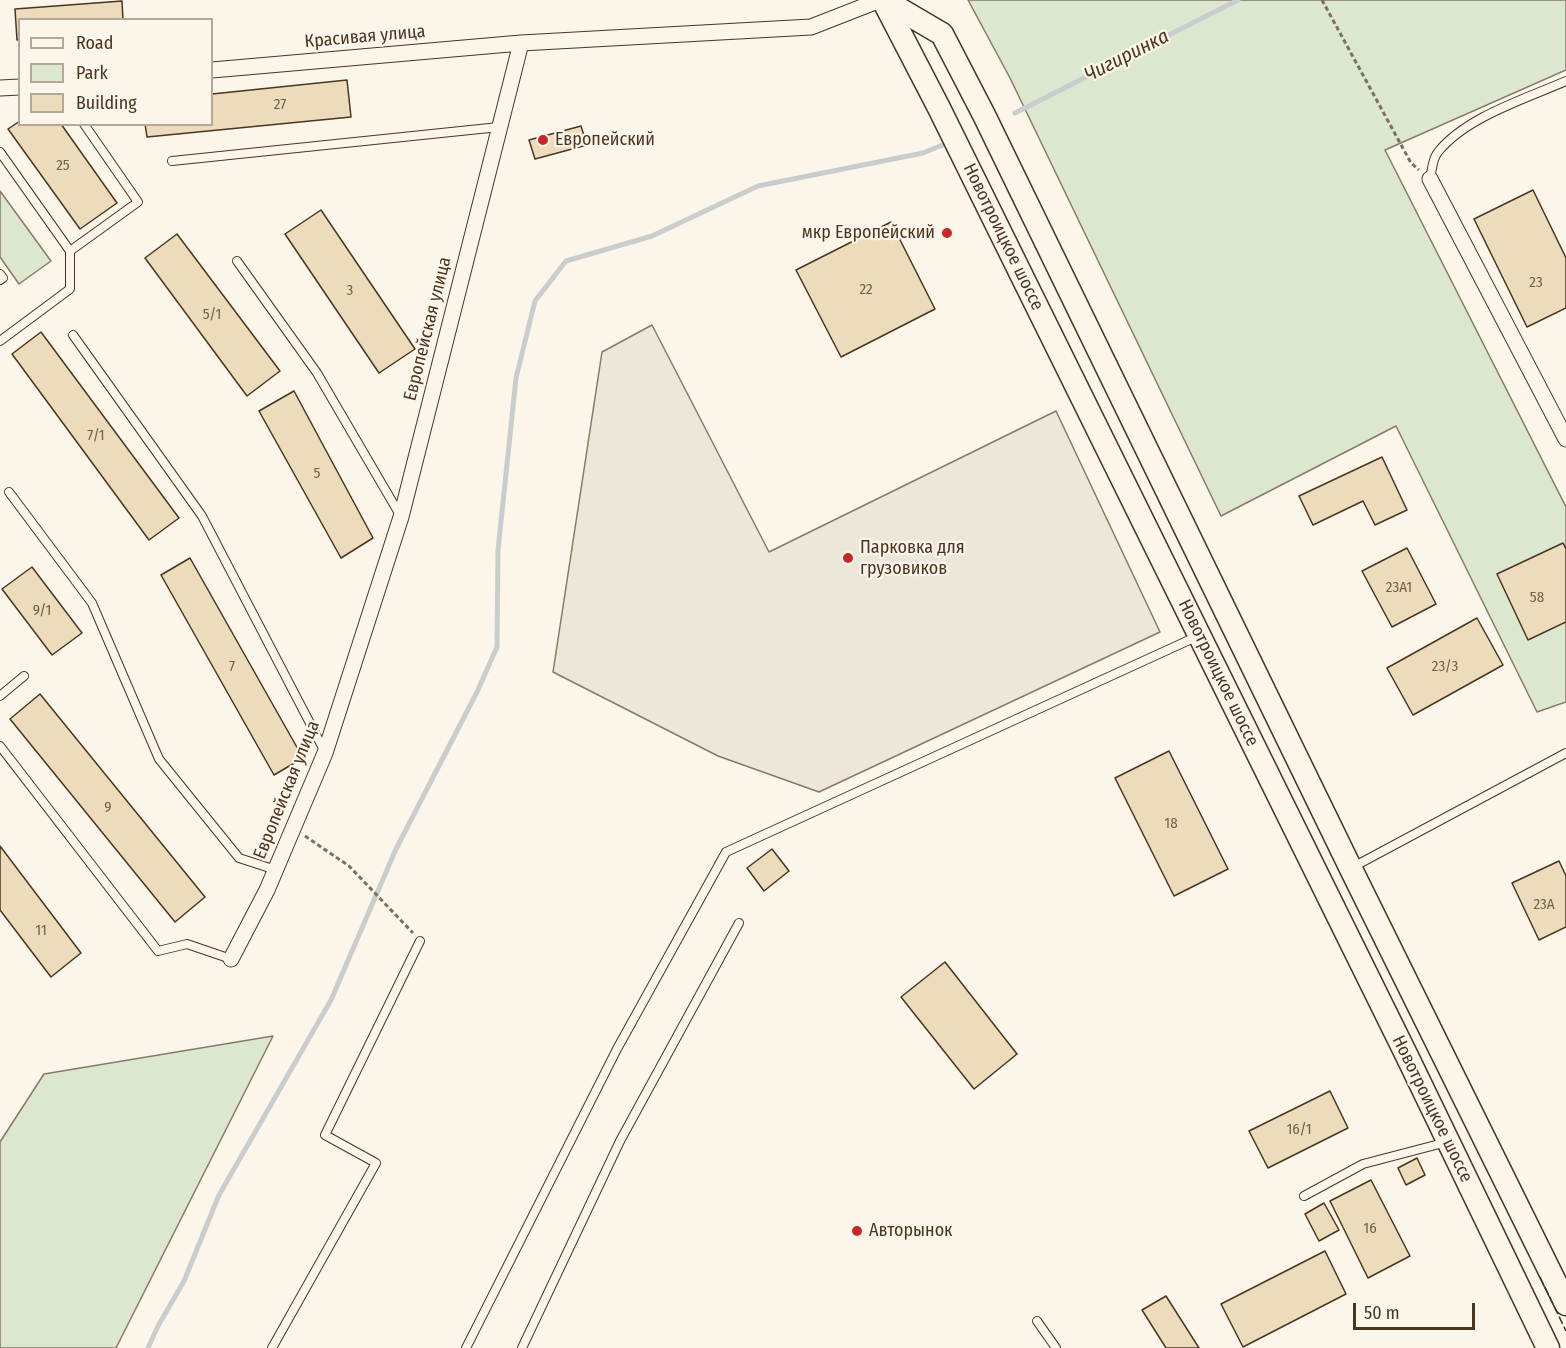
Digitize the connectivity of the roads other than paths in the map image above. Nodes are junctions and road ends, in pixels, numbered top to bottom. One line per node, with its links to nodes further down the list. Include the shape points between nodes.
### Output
1 (882, 0): 2 (street, via 812,27); 21 (main road, Новотроицкое шоссе); 27 (main road, Новотроицкое шоссе, via 942,34)
2 (521, 43): 3 (street, Красивая улица); 8 (street, Европейская улица)
3 (213, 70)
4 (1566, 81): 11 (lane, via 1479,118 1436,154)
5 (18, 87): 6 (street)
6 (0, 88)
7 (85, 126): 12 (lane, via 138,202)
8 (500, 127): 10 (lane); 20 (street, Европейская улица)
9 (0, 152): 12 (lane)
10 (172, 161)
11 (1430, 179): 18 (street)
12 (70, 251): 17 (lane, via 70,289)
13 (237, 261): 20 (lane, via 317,373)
14 (0, 274): 15 (lane)
15 (0, 280)
16 (73, 336): 25 (lane, via 202,516)
17 (0, 340)
18 (1566, 439)
19 (9, 492): 28 (lane, via 92,603 159,759 239,858)
20 (401, 517): 25 (street, Европейская улица)
21 (1199, 636): 32 (main road, Новотроицкое шоссе); 37 (lane, via 726,852 617,1049)
22 (24, 676): 23 (lane)
23 (0, 696)
24 (0, 746): 31 (lane, via 158,951 187,944)
25 (326, 753): 28 (street, Европейская улица)
26 (1566, 753): 27 (lane)
27 (1351, 868): 34 (main road, Новотроицкое шоссе)
28 (276, 870): 31 (street, Европейская улица)
29 (739, 923): 38 (lane, via 620,1141)
30 (420, 941): 36 (lane, via 325,1135 376,1163)
31 (231, 959)
32 (1449, 1142): 33 (lane, via 1363,1164); 40 (main road, Новотроицкое шоссе)
33 (1304, 1196)
34 (1566, 1304)
35 (1037, 1321): 39 (lane)
36 (272, 1348)
37 (466, 1348)
38 (522, 1348)
39 (1056, 1348)
40 (1548, 1348)

